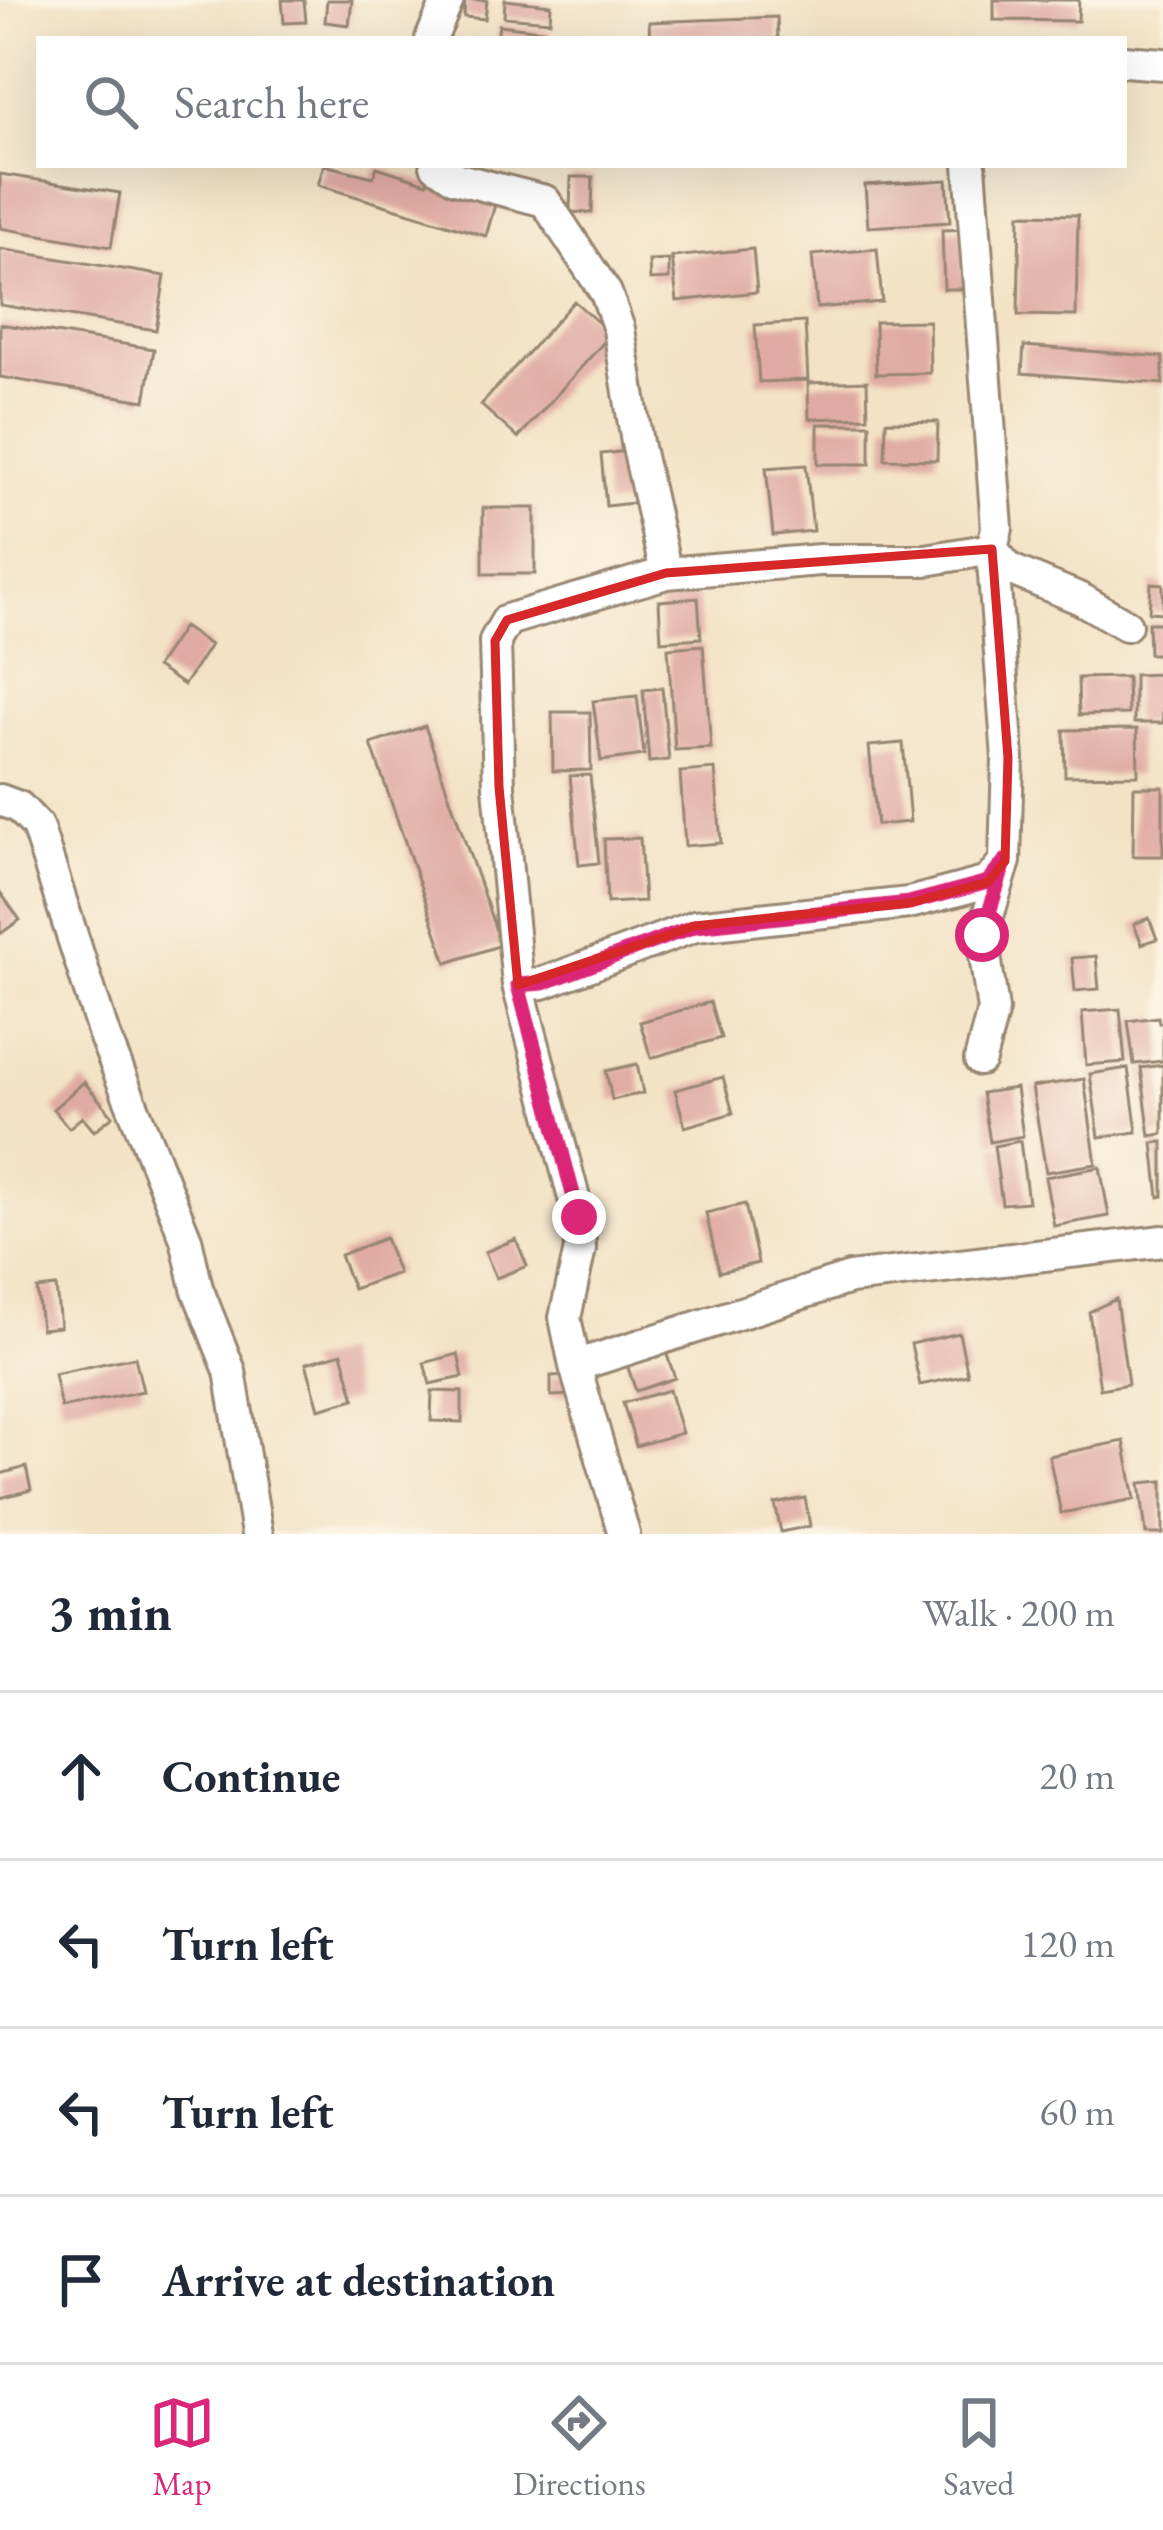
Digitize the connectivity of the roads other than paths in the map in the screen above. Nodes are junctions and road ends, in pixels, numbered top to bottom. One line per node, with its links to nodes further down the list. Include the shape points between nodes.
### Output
1 (448, 0): 2 (street)
2 (432, 36)
3 (1127, 61): 4 (street)
4 (1163, 64)
5 (440, 168): 8 (street, via 545,201 606,293)
6 (970, 168): 7 (street, via 997,528)
7 (992, 549): 8 (street, via 926,560); 9 (street, via 1009,569); 11 (street, via 1008,758)
8 (666, 573): 12 (street, via 507,620 495,641)
9 (1126, 625)
10 (0, 800): 16 (street, via 37,826 104,1035 186,1239 230,1371)
11 (1005, 861): 12 (street, via 988,882 909,903 695,926 543,983); 13 (street, via 982,935 993,1010)
12 (518, 985): 15 (street, via 579,1217 565,1318)
13 (980, 1060)
14 (1163, 1240): 15 (street, via 850,1278)
15 (575, 1366): 17 (street)
16 (257, 1534)
17 (624, 1534)

